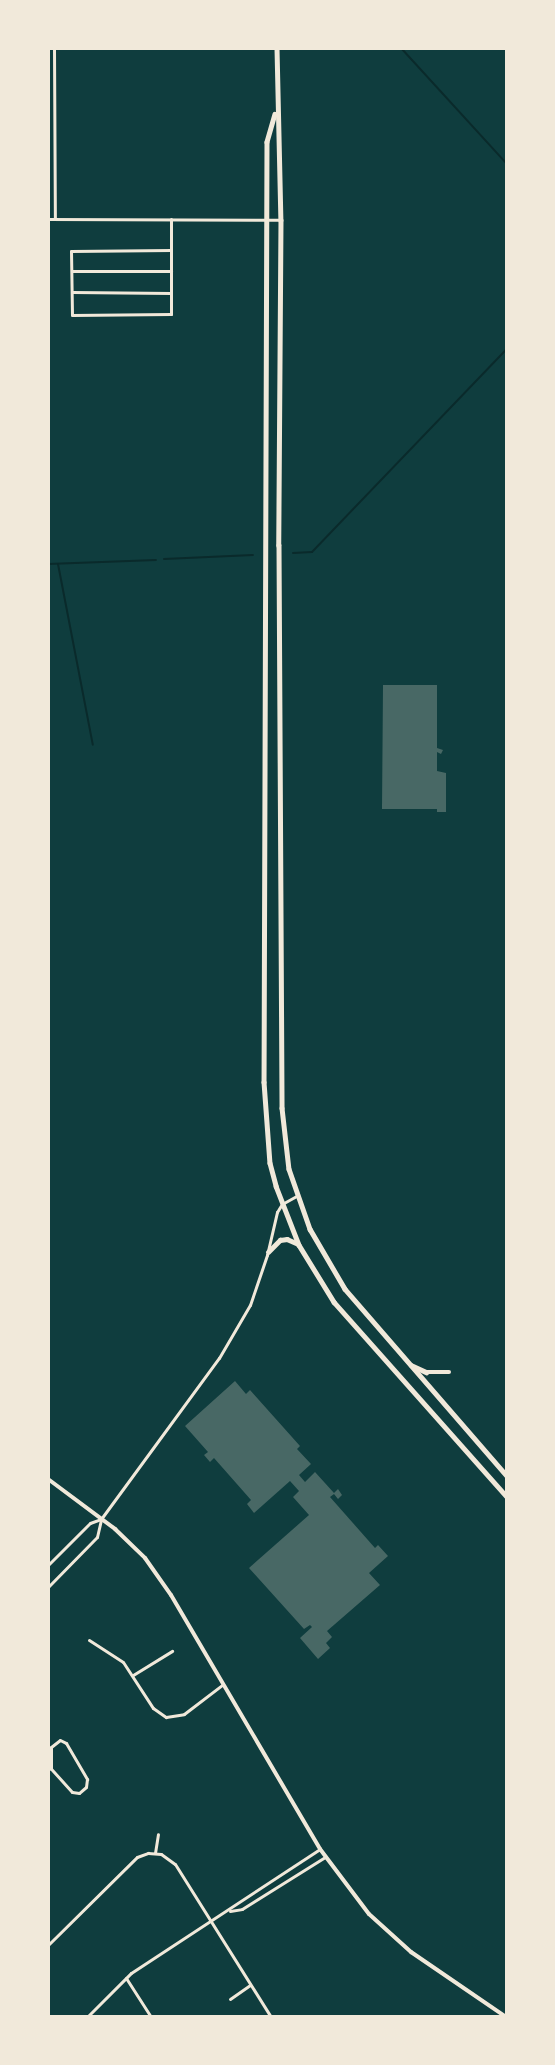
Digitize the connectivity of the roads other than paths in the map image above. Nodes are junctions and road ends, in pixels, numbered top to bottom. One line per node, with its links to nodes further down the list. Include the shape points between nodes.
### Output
1 (54, 48): 4 (street)
2 (276, 48): 3 (main road)
3 (276, 111): 7 (main road, via 267,142); 8 (main road)
4 (55, 218): 5 (street); 6 (street)
5 (48, 219)
6 (171, 219): 7 (street); 9 (street)
7 (268, 220): 8 (street); 15 (main road, via 264,1082 270,1163)
8 (281, 220): 14 (main road, via 282,1108 289,1168)
9 (171, 250): 10 (street); 11 (street, via 71,251)
10 (171, 271): 11 (street); 13 (street)
11 (72, 272): 12 (street)
12 (72, 292): 13 (street); 13 (street, via 72,315 171,314)
13 (171, 293)
14 (298, 1195): 15 (street); 18 (main road, via 310,1229 345,1289)
15 (282, 1204): 16 (main road); 17 (street)
16 (299, 1245): 17 (main road, via 280,1240); 22 (main road, via 333,1302)
17 (268, 1252): 23 (street, via 250,1305 219,1358)
18 (409, 1364): 19 (main road, via 426,1372); 20 (main road)
19 (449, 1372)
20 (507, 1476)
21 (48, 1479): 23 (street)
22 (507, 1497)
23 (101, 1519): 24 (street, via 90,1523); 25 (street, via 97,1537); 29 (street, via 145,1558 171,1595)
24 (48, 1565)
25 (48, 1587)
26 (89, 1640): 28 (street, via 123,1662)
27 (172, 1651): 28 (street)
28 (133, 1676): 29 (street, via 153,1708 166,1717 184,1714)
29 (222, 1685): 32 (street)
30 (49, 1768): 30 (street, via 75,1793 87,1783 63,1741 51,1747)
31 (158, 1834): 33 (street)
32 (320, 1849): 34 (street); 35 (street, via 237,1902)
33 (155, 1852): 36 (street, via 175,1864); 37 (street, via 137,1857)
34 (325, 1857): 35 (street, via 242,1909); 44 (street, via 369,1914 389,1933)
35 (230, 1911): 36 (street)
36 (210, 1923): 38 (street); 39 (street)
37 (48, 1946)
38 (126, 1978): 41 (street); 42 (street)
39 (250, 1985): 40 (street); 43 (street)
40 (230, 1998)
41 (87, 2017)
42 (151, 2017)
43 (271, 2017)
44 (506, 2017)

